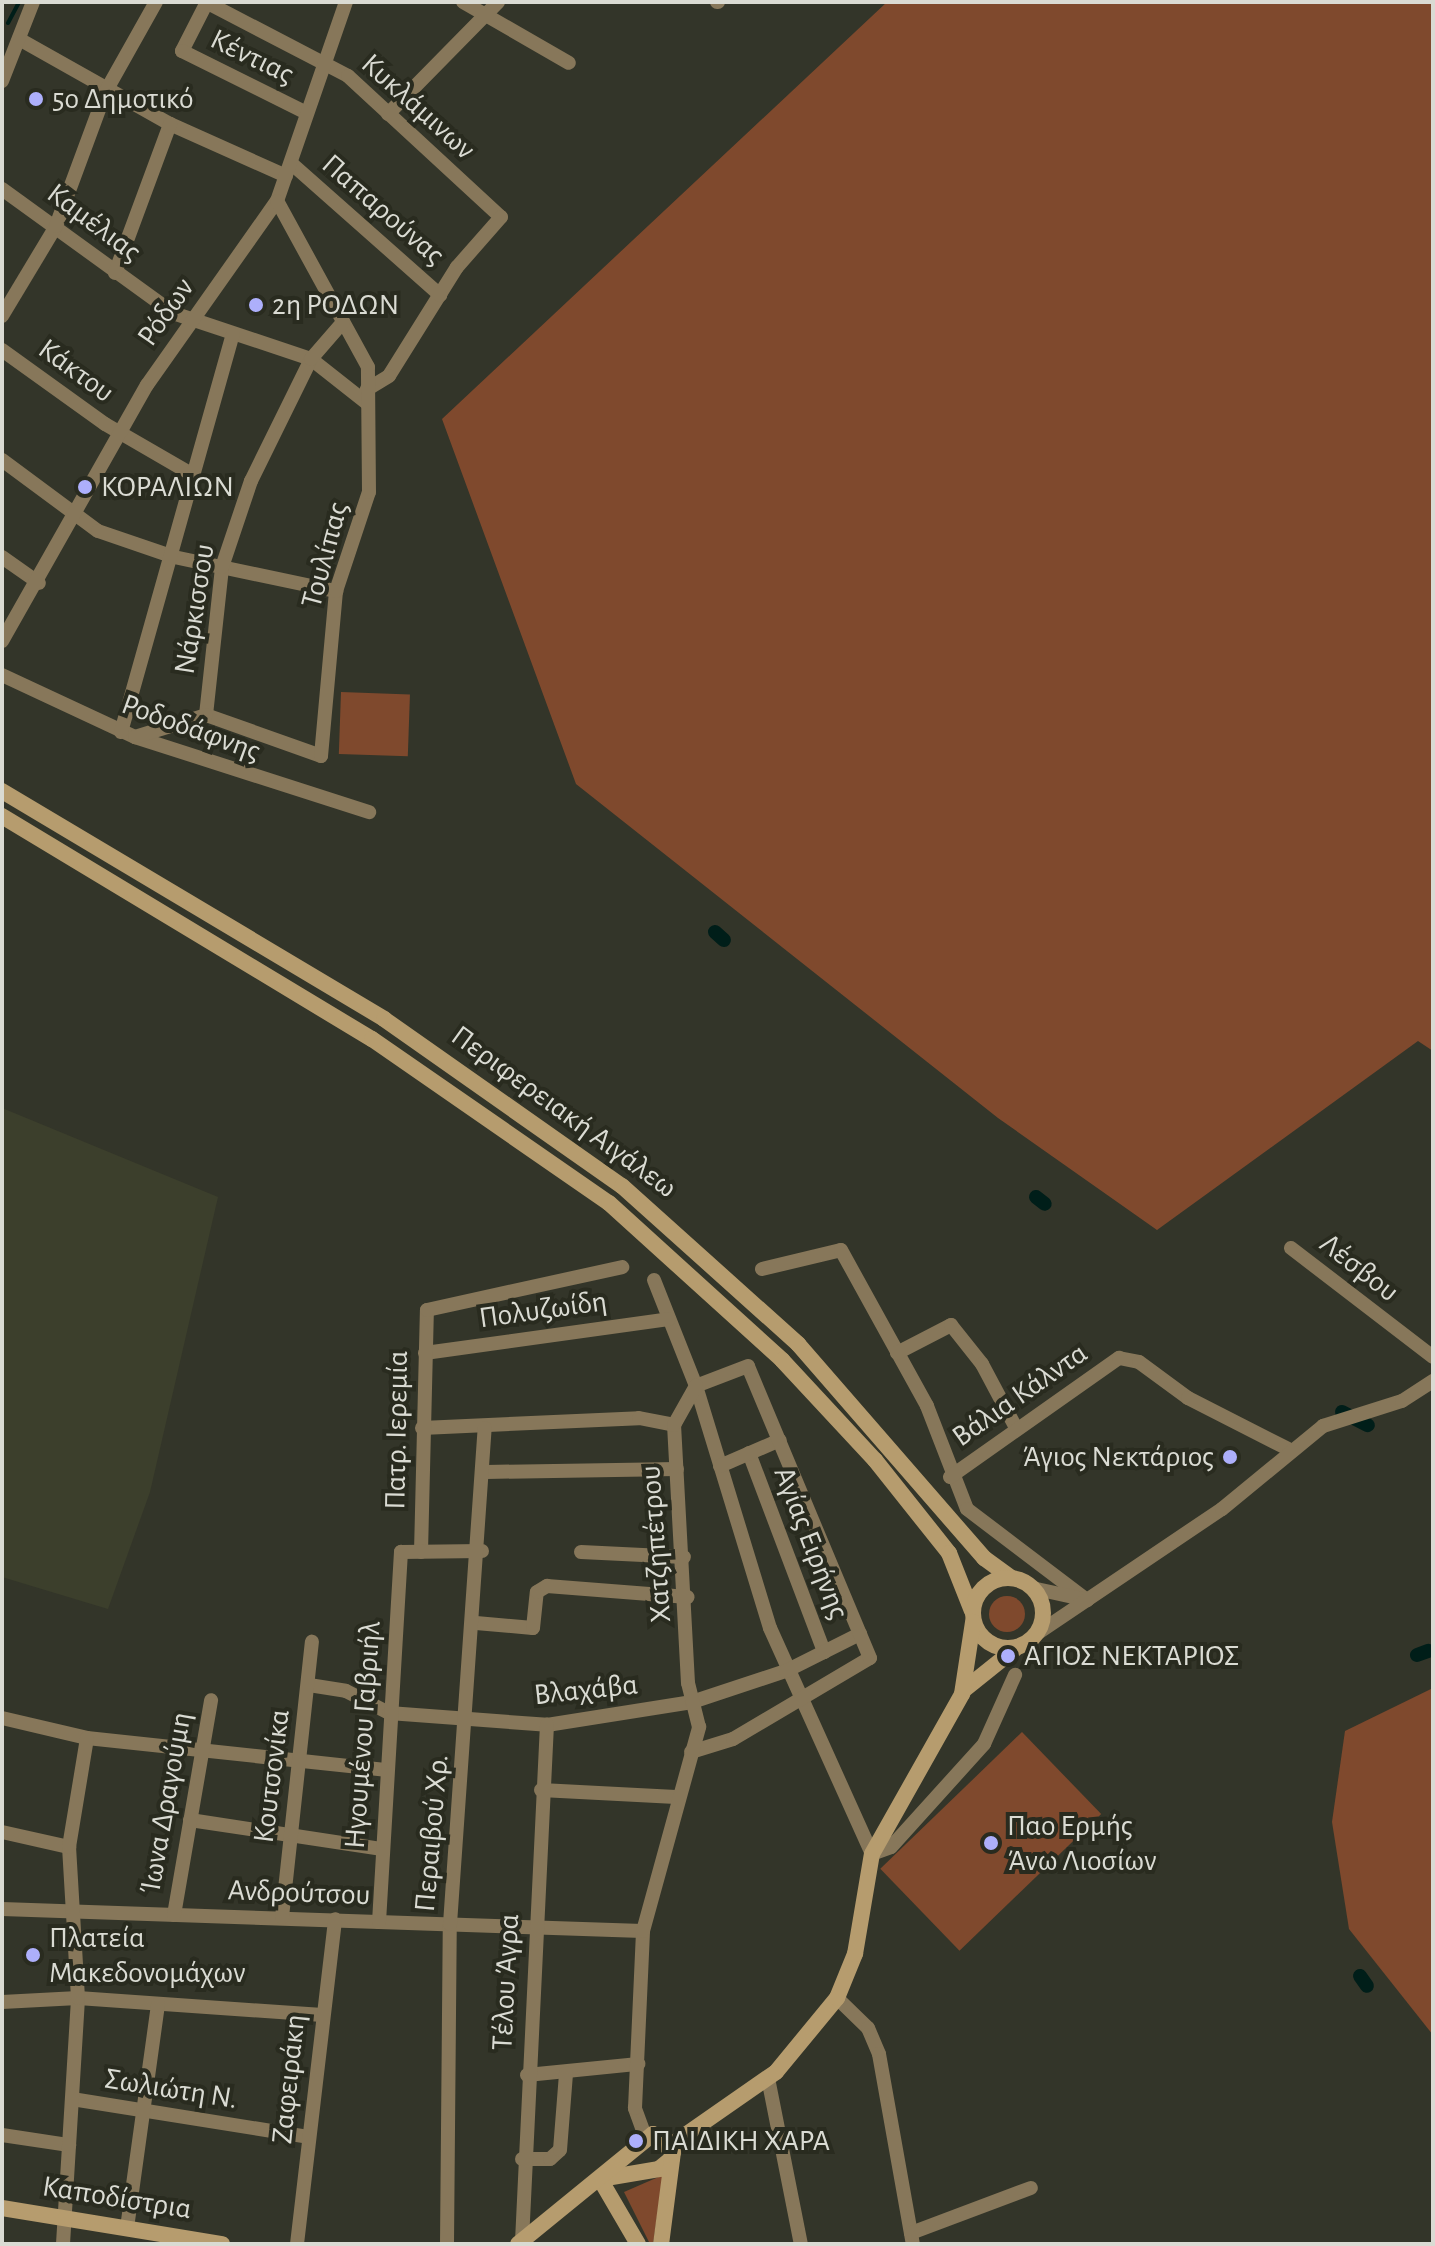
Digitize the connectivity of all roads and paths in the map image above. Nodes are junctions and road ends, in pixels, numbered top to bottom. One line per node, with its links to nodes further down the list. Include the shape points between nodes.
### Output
1 (33, 2): 7 (street)
2 (156, 2): 11 (street)
3 (206, 2): 8 (street, Κυκλάμινων); 12 (street, Κέντιας, via 182,51)
4 (346, 2): 8 (street, Ρόδων)
5 (463, 2): 6 (street)
6 (492, 8): 9 (street); 13 (street)
7 (19, 39): 10 (street); 11 (street, Παπαρούνας)
8 (325, 63): 12 (street, Ρόδων); 13 (street, Κυκλάμινων)
9 (569, 63)
10 (2, 81)
11 (106, 91): 14 (street, Παπαρούνας); 18 (street)
12 (305, 112): 15 (street, Ρόδων)
13 (388, 114): 20 (street, Κυκλάμινων, via 501,217)
14 (170, 124): 15 (street, Παπαρούνας); 19 (street)
15 (289, 170): 17 (street, Ρόδων); 20 (street, Παπαρούνας)
16 (2, 189): 18 (street, Καμέλιας)
17 (277, 201): 22 (street, Ρόδων); 23 (street)
18 (56, 226): 19 (street, Καμέλιας); 21 (street)
19 (115, 273): 22 (street, Καμέλιας)
20 (440, 295): 27 (street, via 389,376)
21 (2, 316)
22 (190, 322): 24 (street, Καμέλιας); 28 (street, Ρόδων)
23 (343, 322): 26 (street, Νάρκισσου); 27 (street, Τουλίπας, via 368,367)
24 (233, 334): 26 (street, Καμέλιας); 30 (street)
25 (2, 350): 28 (street, Κάκτου)
26 (311, 359): 27 (street, Καμέλιας); 34 (street, Νάρκισσου, via 251,481)
27 (367, 396): 36 (street, Τουλίπας, via 369,492)
28 (119, 433): 30 (street, Κάκτου); 31 (street, Ρόδων)
29 (2, 460): 31 (street)
30 (193, 475): 33 (street)
31 (75, 510): 33 (street, via 98,531); 35 (street, Ρόδων)
32 (2, 557): 35 (street)
33 (174, 557): 34 (street); 40 (street)
34 (222, 567): 36 (street); 39 (street, Νάρκισσου)
35 (39, 583): 37 (street, Ρόδων)
36 (336, 591): 39 (street, Τουλίπας, via 321,756)
37 (2, 641)
38 (2, 675): 40 (street, Ροδοδάφνης)
39 (206, 715): 40 (street, Νάρκισσου)
40 (128, 734): 42 (street, Ροδοδάφνης)
41 (2, 791): 69 (main road, Περιφερειακή Αιγάλεω, via 384,1019 622,1186 798,1344 984,1558)
42 (369, 812)
43 (2, 816): 73 (main road, Περιφερειακή Αιγάλεω, via 372,1039 609,1203 782,1360 875,1460 949,1553)
44 (1291, 1248): 51 (street, Λέσβου)
45 (622, 1267): 49 (street, Πατρ. Ιερεμία, via 427,1310)
46 (762, 1269): 50 (street, via 841,1250)
47 (654, 1280): 48 (street)
48 (669, 1319): 49 (street, Πολυζωίδη); 53 (street)
49 (425, 1353): 55 (street, Πατρ. Ιερεμία)
50 (897, 1353): 57 (street, via 951,1325 982,1364); 64 (street, via 936,1426)
51 (1433, 1357)
52 (1433, 1381): 59 (street, via 1344,1424 1323,1426)
53 (696, 1386): 54 (street, Χατζηπέτρου); 58 (street, via 748,1366); 61 (street)
54 (674, 1425): 56 (street, via 639,1418); 62 (street, Χατζηπέτρου)
55 (422, 1428): 56 (street); 66 (street, Πατρ. Ιερεμία)
56 (485, 1428): 63 (street, Περαιβού Χρ.)
57 (1016, 1428): 59 (street, Βάλια Κάλντα, via 1109,1363 1129,1358); 64 (street, Βάλια Κάλντα)
58 (780, 1440): 60 (street); 75 (street)
59 (1288, 1449): 72 (street, via 1222,1509)
60 (749, 1453): 61 (street); 79 (street, Αγίας Ειρήνης)
61 (720, 1466): 80 (street)
62 (677, 1469): 63 (street); 68 (street, Χατζηπέτρου)
63 (486, 1472): 65 (street, Περαιβού Χρ.)
64 (950, 1477): 72 (street, via 981,1523)
65 (482, 1551): 66 (street); 74 (street, Περαιβού Χρ.)
66 (421, 1552): 87 (street, Ηγουμένου Γαβριήλ, via 401,1552)
67 (581, 1552): 68 (street)
68 (684, 1557): 71 (street, Χατζηπέτρου)
69 (1012, 1578): 70 (main road); 73 (main road, via 990,1583)
70 (1032, 1588): 72 (street); 76 (main road, via 1042,1606)
71 (688, 1597): 74 (street, via 547,1586 537,1592 533,1628); 86 (street, Χατζηπέτρου)
72 (1087, 1600): 76 (street)
73 (973, 1616): 78 (main road, via 997,1647); 83 (main road)
74 (476, 1623): 89 (street, Περαιβού Χρ.)
75 (860, 1634): 79 (street, Βλαχάβα); 85 (street, via 865,1664)
76 (1035, 1635): 78 (main road)
77 (312, 1642): 82 (street, Κουτσονίκα)
78 (1020, 1647): 83 (main road)
79 (824, 1652): 80 (street, Βλαχάβα)
80 (786, 1671): 85 (street); 86 (street, Βλαχάβα)
81 (1015, 1675): 103 (street, via 984,1744 891,1847)
82 (309, 1685): 87 (street, Βλαχάβα, via 346,1691); 94 (street, Κουτσονίκα)
83 (962, 1694): 103 (main road)
84 (211, 1700): 92 (street, Ίωνα Δραγούμη)
85 (799, 1700): 93 (street, via 733,1739); 103 (street)
86 (692, 1702): 90 (street, Βλαχάβα); 93 (street, Χατζηπέτρου, via 699,1727)
87 (389, 1713): 89 (street, Βλαχάβα); 95 (street, Ηγουμένου Γαβριήλ)
88 (2, 1718): 91 (street)
89 (468, 1719): 90 (street, Βλαχάβα); 110 (street, Περαιβού Χρ.)
90 (547, 1725): 96 (street, Τέλου Άγρα)
91 (87, 1738): 92 (street); 101 (street)
92 (202, 1746): 94 (street); 98 (street, Ίωνα Δραγούμη)
93 (691, 1752): 97 (street, Χατζηπέτρου)
94 (302, 1762): 95 (street); 100 (street, Κουτσονίκα)
95 (385, 1770): 102 (street, Ηγουμένου Γαβριήλ)
96 (541, 1790): 97 (street); 111 (street, Τέλου Άγρα)
97 (676, 1797): 112 (street, Χατζηπέτρου)
98 (190, 1820): 100 (street); 106 (street, Ίωνα Δραγούμη)
99 (2, 1832): 101 (street)
100 (291, 1836): 102 (street); 107 (street, Κουτσονίκα)
101 (69, 1847): 105 (street)
102 (381, 1849): 109 (street, Ηγουμένου Γαβριήλ)
103 (872, 1854): 114 (main road, via 855,1954)
104 (2, 1909): 105 (street, Ανδρούτσου)
105 (72, 1912): 106 (street, Ανδρούτσου); 113 (street)
106 (174, 1915): 107 (street, Ανδρούτσου)
107 (282, 1917): 108 (street, Ανδρούτσου)
108 (335, 1919): 109 (street, Ανδρούτσου); 117 (street, Ζαφειράκη)
109 (379, 1922): 110 (street, Ανδρούτσου)
110 (450, 1924): 111 (street, Ανδρούτσου); 140 (street, Περαιβού Χρ.)
111 (536, 1928): 112 (street, Ανδρούτσου); 120 (street, Τέλου Άγρα)
112 (643, 1931): 118 (street, Χατζηπέτρου)
113 (78, 1998): 115 (street); 116 (street); 122 (street)
114 (837, 1998): 121 (main road); 135 (street, via 868,2028 879,2054)
115 (2, 2002)
116 (158, 2004): 117 (street); 123 (street)
117 (322, 2015): 126 (street, Ζαφειράκη)
118 (638, 2064): 119 (street); 125 (street, Χατζηπέτρου, via 635,2108)
119 (566, 2073): 120 (street); 129 (street, via 560,2150 550,2159)
120 (527, 2075): 129 (street, Τέλου Άγρα)
121 (768, 2078): 128 (main road); 143 (street)
122 (72, 2099): 123 (street, Σωλιώτη Ν.); 127 (street)
123 (144, 2110): 126 (street, Σωλιώτη Ν.); 134 (street)
124 (2, 2135): 127 (street)
125 (645, 2136): 128 (main road, via 660,2134); 130 (main road)
126 (308, 2137): 139 (street, Ζαφειράκη)
127 (69, 2145): 133 (street)
128 (672, 2152): 130 (main road, via 659,2169); 142 (main road)
129 (522, 2159): 136 (street, Τέλου Άγρα)
130 (600, 2179): 136 (main road); 141 (main road)
131 (1031, 2188): 135 (street)
132 (2, 2208): 133 (main road, Καποδίστρια)
133 (65, 2217): 134 (main road, Καποδίστρια); 137 (street)
134 (127, 2228): 138 (main road, Καποδίστρια)
135 (912, 2238)
136 (520, 2242)
137 (63, 2244)
138 (222, 2244)
139 (297, 2244)
140 (447, 2244)
141 (638, 2244)
142 (661, 2244)
143 (801, 2244)

